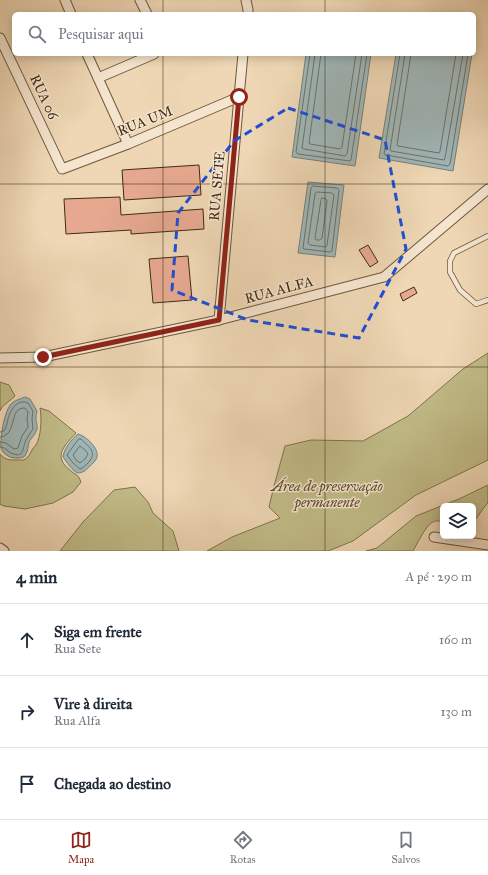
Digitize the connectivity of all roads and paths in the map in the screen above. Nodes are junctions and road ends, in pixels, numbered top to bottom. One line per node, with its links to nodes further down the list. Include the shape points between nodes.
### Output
1 (65, 0): 4 (street)
2 (140, 0): 5 (street)
3 (246, 0): 6 (street)
4 (69, 12)
5 (146, 12)
6 (246, 12)
7 (0, 38): 14 (street, RUA 06)
8 (89, 56): 11 (street)
9 (149, 56): 11 (street)
10 (243, 56): 12 (street, RUA SETE)
11 (98, 78): 13 (street)
12 (239, 97): 13 (street, RUA UM); 18 (street, RUA SETE)
13 (128, 144): 14 (street, RUA UM)
14 (62, 169)
15 (487, 192): 18 (street, RUA ALFA, via 384,277)
16 (488, 236): 17 (lane, via 454,253 450,260 450,272 460,290 476,304)
17 (488, 300)
18 (219, 320): 19 (street, RUA ALFA, via 43,357)
19 (0, 358)
20 (434, 537): 21 (street)
21 (488, 545)
22 (0, 548): 23 (street)
23 (4, 551)

